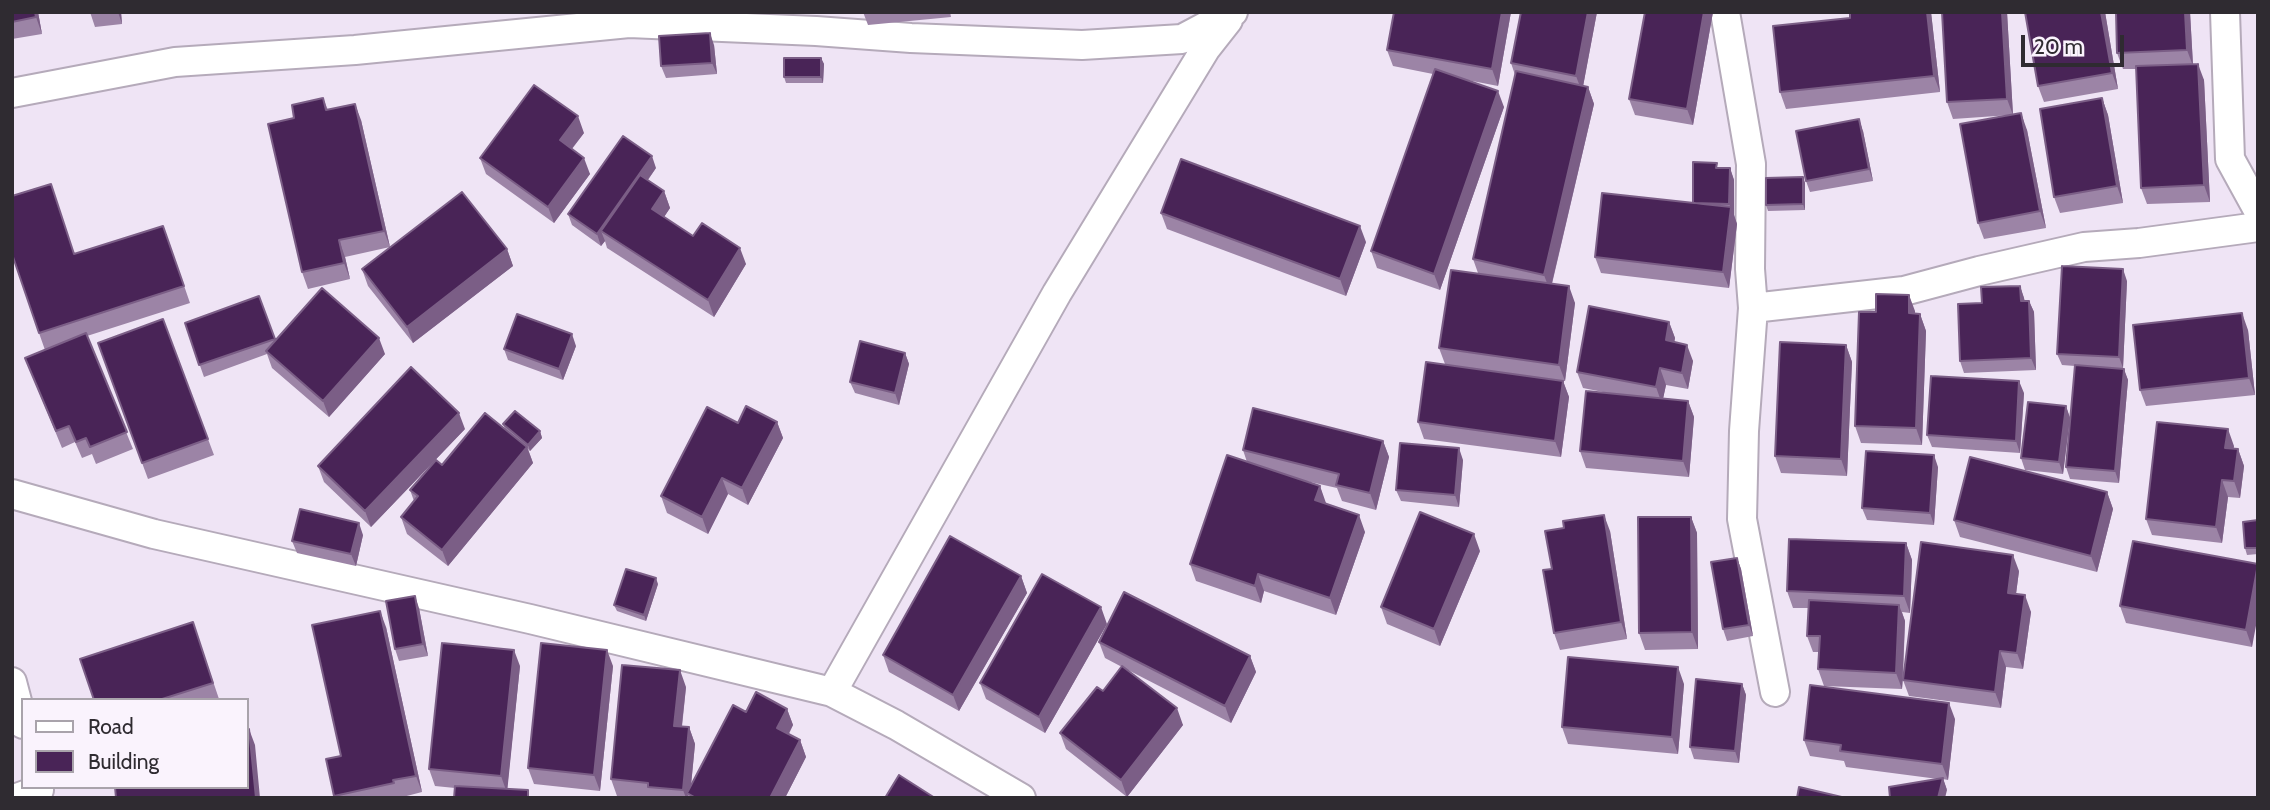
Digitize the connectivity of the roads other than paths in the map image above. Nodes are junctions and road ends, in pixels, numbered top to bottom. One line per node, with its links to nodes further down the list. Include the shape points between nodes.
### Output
1 (1234, 12): 4 (street, via 1182,39 1082,45 629,23 175,62); 10 (street, via 1206,48 1057,293)
2 (1725, 12): 7 (street, via 1751,164)
3 (2225, 12): 5 (street, via 2230,159)
4 (12, 93)
5 (2258, 210)
6 (2258, 227): 7 (street, via 2084,247 1904,291)
7 (1753, 308): 11 (street, via 1742,519)
8 (12, 494): 10 (street, via 154,534)
9 (12, 682): 12 (street)
10 (832, 692): 13 (street)
11 (1775, 692)
12 (21, 716)
13 (1021, 798)

